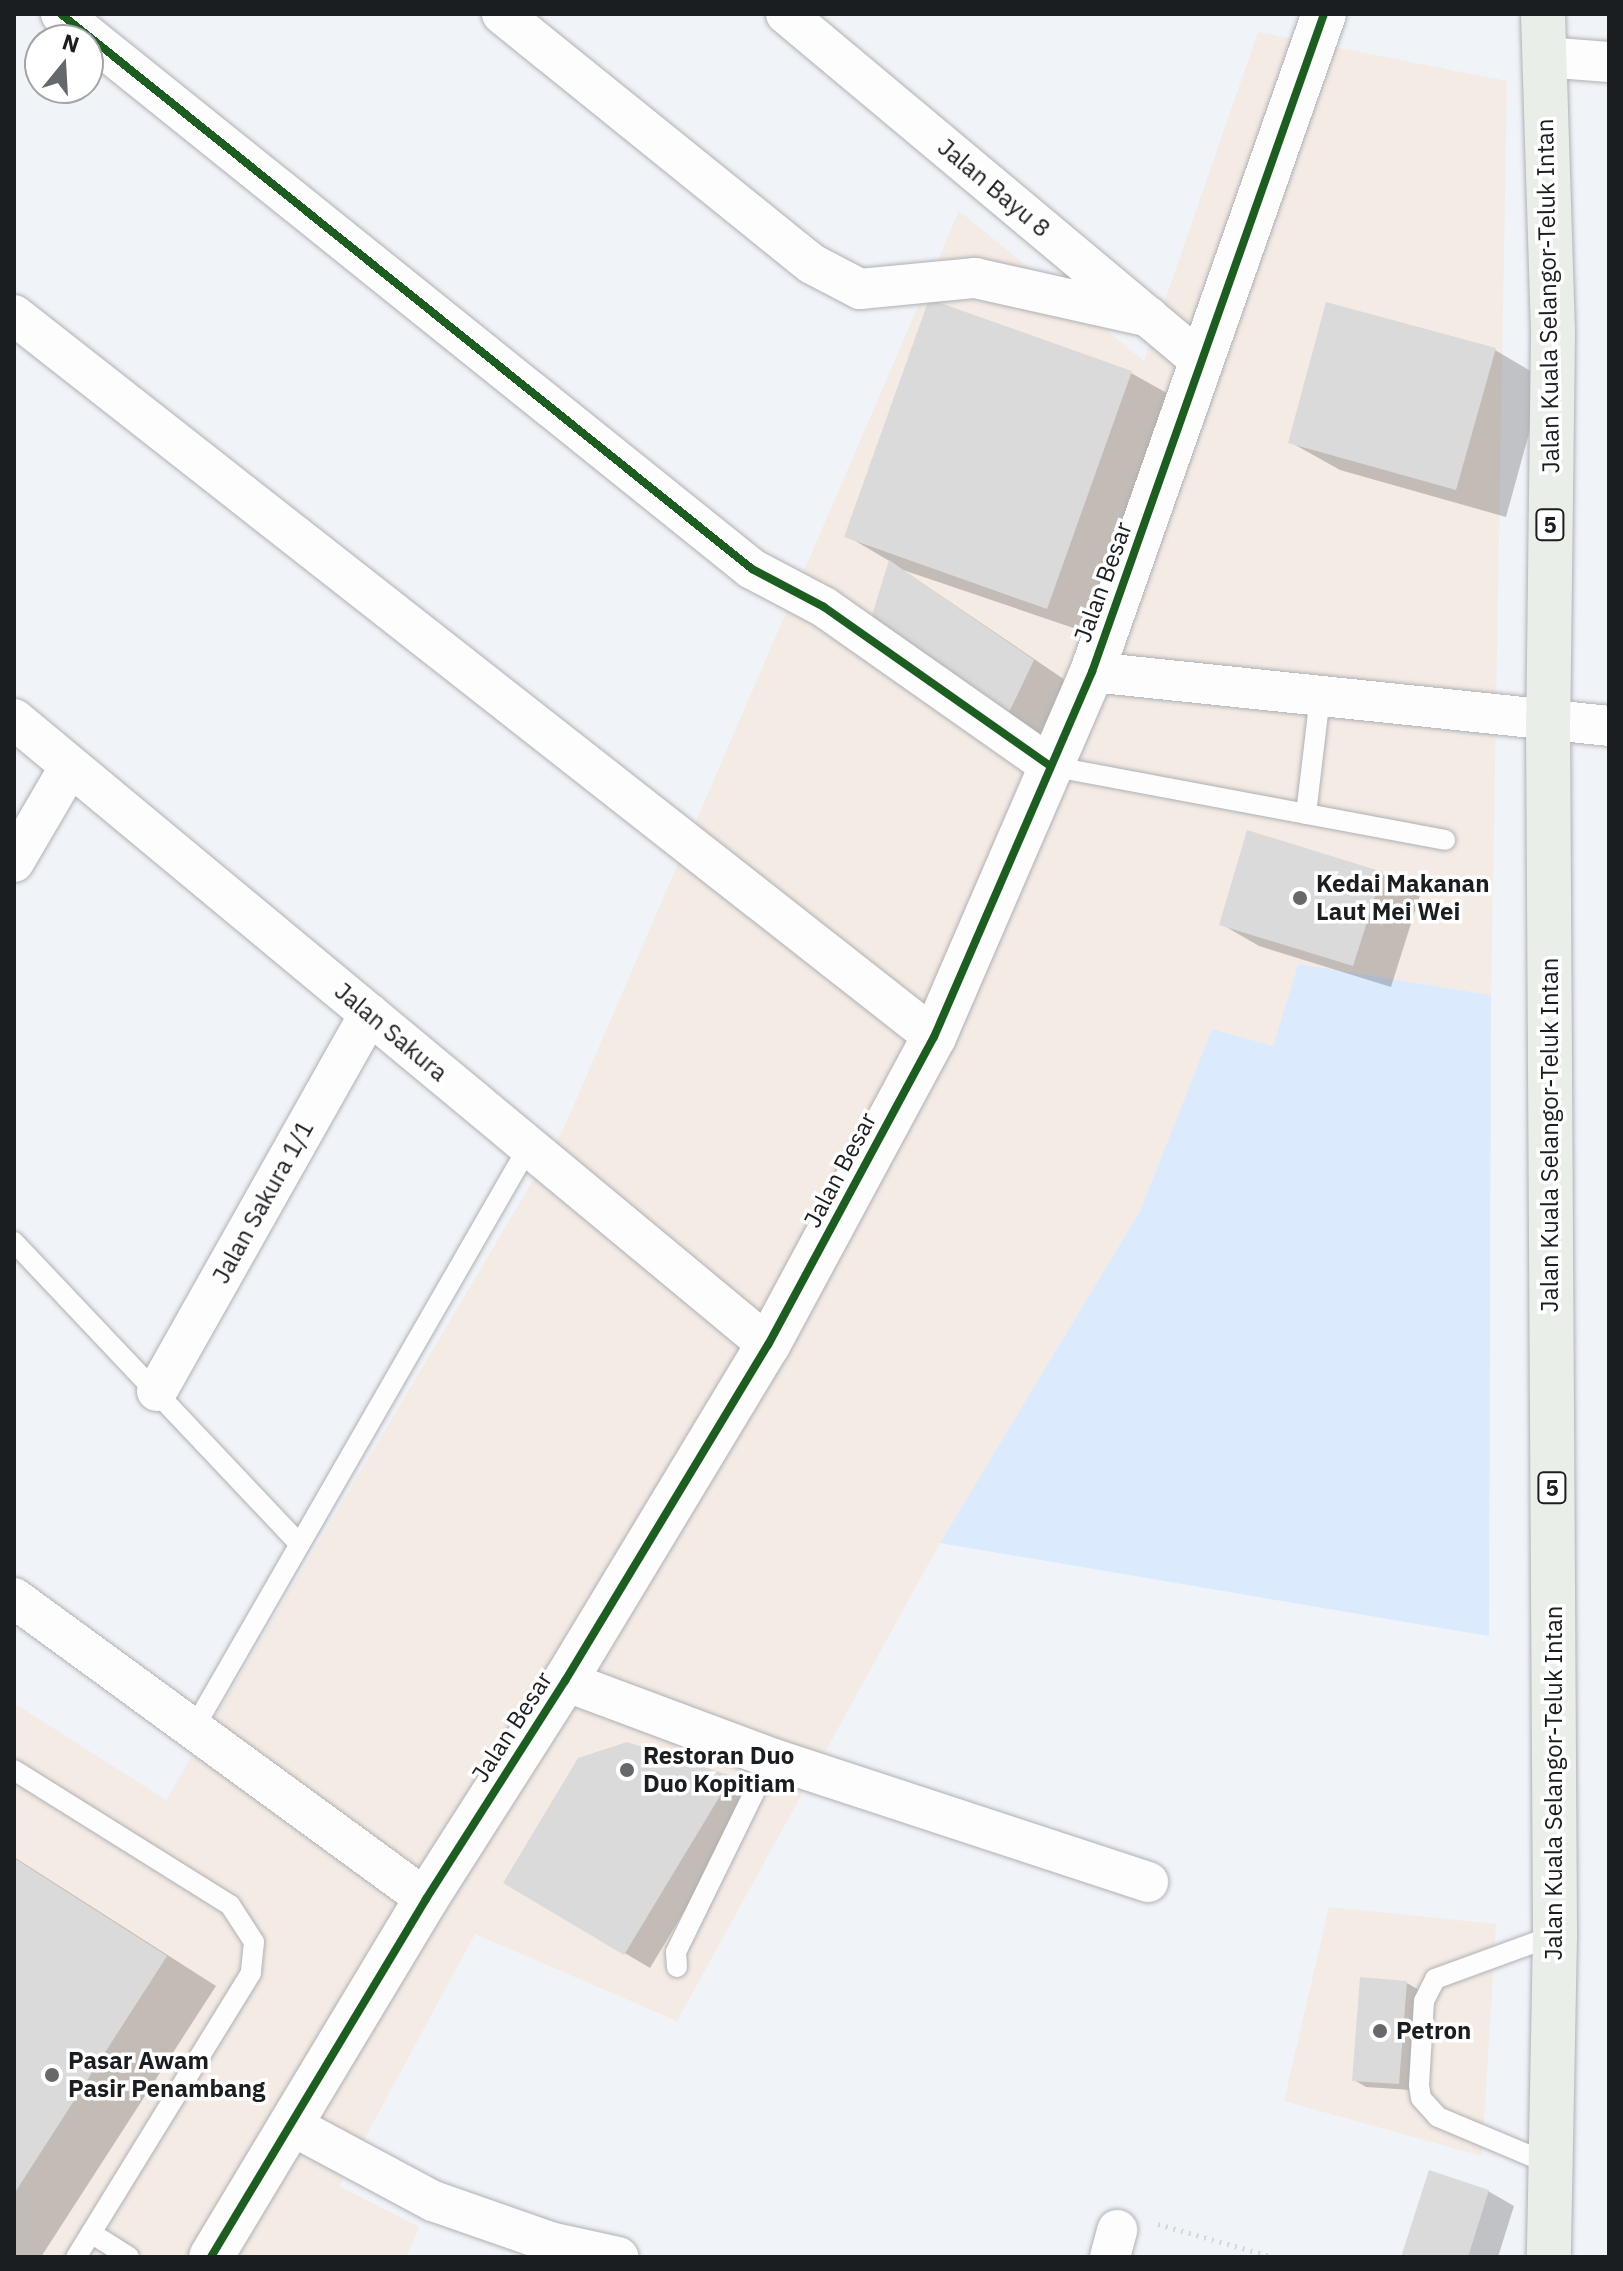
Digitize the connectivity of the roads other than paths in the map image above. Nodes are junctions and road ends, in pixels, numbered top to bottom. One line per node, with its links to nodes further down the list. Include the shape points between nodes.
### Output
1 (61, 14): 17 (street, via 752,569 824,607)
2 (502, 14): 9 (street, via 812,264 860,289 975,278)
3 (786, 14): 9 (street, Jalan Bayu 8)
4 (1324, 14): 10 (street, Jalan Besar)
5 (1543, 14): 6 (highway, Jalan Kuala Selangor-Teluk Intan / 5)
6 (1544, 57): 7 (street); 14 (highway, Jalan Kuala Selangor-Teluk Intan / 5, via 1553,332)
7 (1609, 62)
8 (14, 315): 22 (street)
9 (1149, 317): 10 (street, Jalan Bayu 8)
10 (1202, 362): 11 (street, Jalan Besar)
11 (1092, 672): 12 (street); 17 (street, Jalan Besar)
12 (1320, 696): 14 (street); 18 (lane)
13 (14, 719): 16 (street, Jalan Sakura)
14 (1548, 719): 15 (street); 35 (highway, Jalan Kuala Selangor-Teluk Intan / 5)
15 (1609, 726)
16 (70, 766): 20 (street); 21 (street, Jalan Sakura)
17 (1050, 766): 18 (lane); 22 (street, Jalan Besar)
18 (1306, 814): 19 (lane)
19 (1445, 840)
20 (14, 862)
21 (369, 1014): 23 (street, Jalan Sakura); 26 (street, Jalan Sakura 1/1)
22 (934, 1037): 25 (street, Jalan Besar)
23 (529, 1146): 25 (street, Jalan Sakura); 27 (lane)
24 (14, 1242): 26 (lane)
25 (768, 1345): 29 (street, Jalan Besar)
26 (157, 1391): 27 (lane)
27 (300, 1544): 30 (lane)
28 (14, 1598): 30 (street)
29 (565, 1681): 31 (street); 34 (street, Jalan Besar)
30 (194, 1728): 34 (street)
31 (771, 1758): 33 (street); 36 (lane, via 676,1952)
32 (14, 1770): 39 (lane, via 230,1905 254,1942 251,1973)
33 (1148, 1882)
34 (426, 1899): 37 (street, Jalan Besar)
35 (1555, 1935): 38 (highway, Jalan Kuala Selangor-Teluk Intan / 5); 38 (lane, via 1435,1979 1424,2001 1419,2085 1421,2098 1438,2117)
36 (677, 1967)
37 (293, 2126): 42 (street, Jalan Besar); 43 (street, via 433,2201 550,2242)
38 (1550, 2164): 44 (highway, Jalan Kuala Selangor-Teluk Intan / 5)
39 (91, 2233): 40 (lane); 41 (lane)
40 (76, 2257)
41 (129, 2257)
42 (211, 2257)
43 (618, 2257)
44 (1549, 2257)

